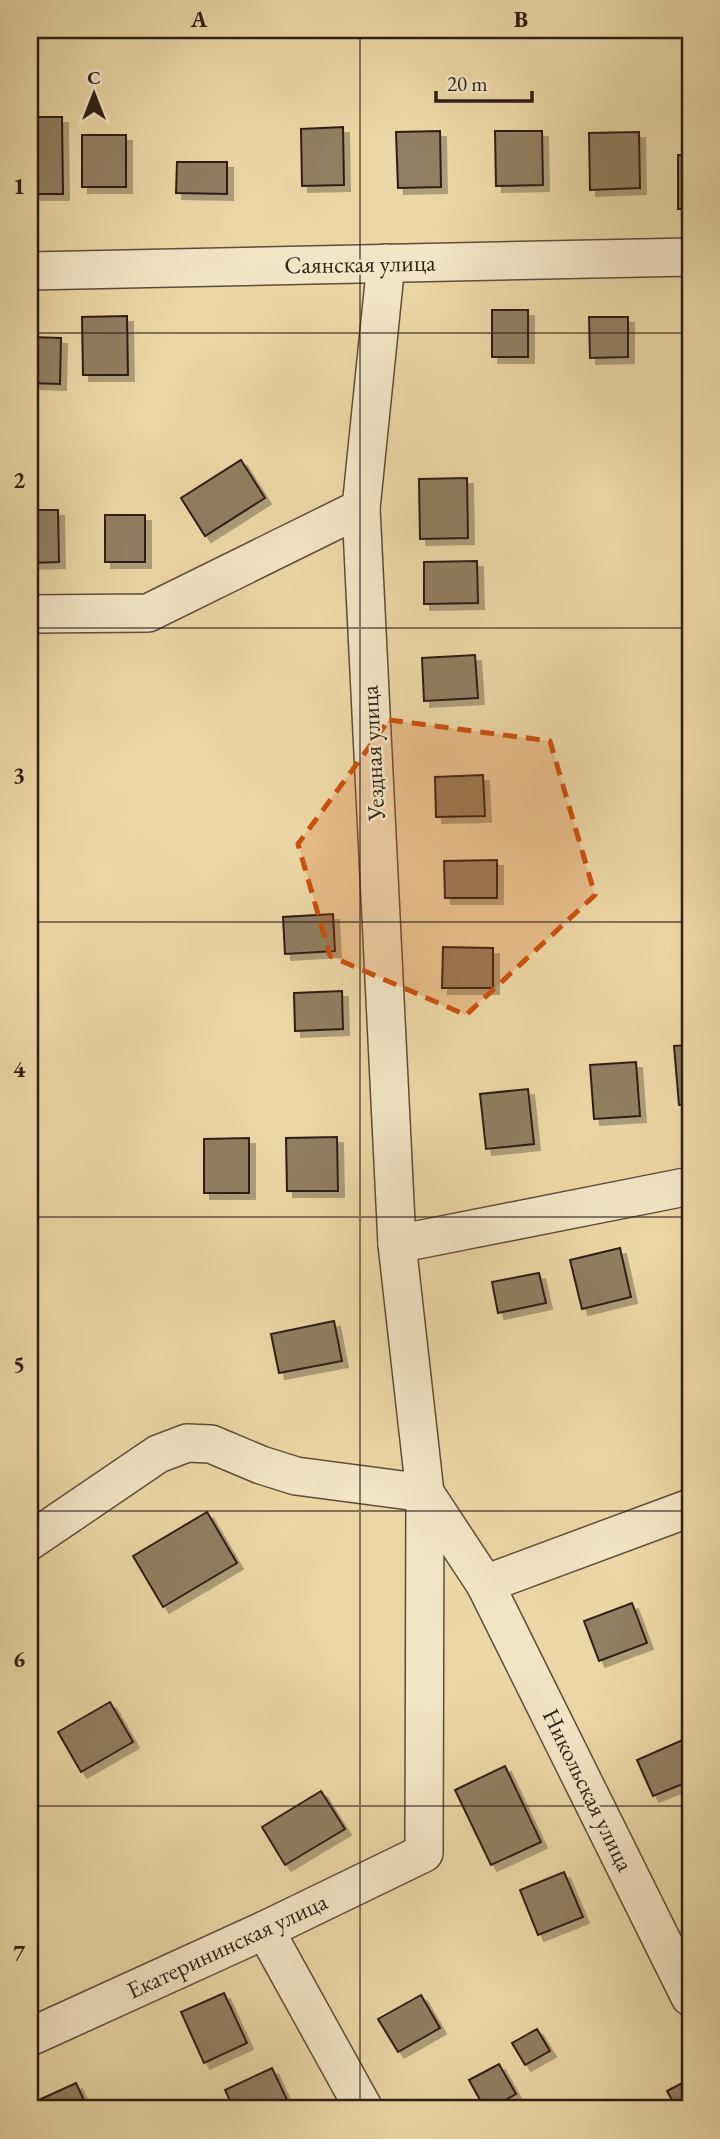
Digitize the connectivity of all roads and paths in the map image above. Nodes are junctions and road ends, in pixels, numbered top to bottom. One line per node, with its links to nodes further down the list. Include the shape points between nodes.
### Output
1 (690, 257): 2 (street, Саянская улица)
2 (386, 263): 3 (street, Саянская улица); 4 (street, Уездная улица)
3 (30, 271)
4 (361, 508): 5 (street, via 148,613); 7 (street, Уездная улица)
5 (30, 614)
6 (690, 1186): 7 (street)
7 (397, 1244): 8 (street, Уездная улица)
8 (425, 1493): 10 (street, via 296,1476 211,1444 187,1444 159,1454); 11 (street, Никольская улица); 12 (street, Уездная улица)
9 (690, 1508): 11 (street)
10 (30, 1541)
11 (485, 1584): 14 (street, Никольская улица)
12 (424, 1853): 13 (street, Екатерининская улица)
13 (265, 1930): 15 (street, Екатерининская улица); 16 (street)
14 (690, 1997)
15 (30, 2037)
16 (364, 2109)

